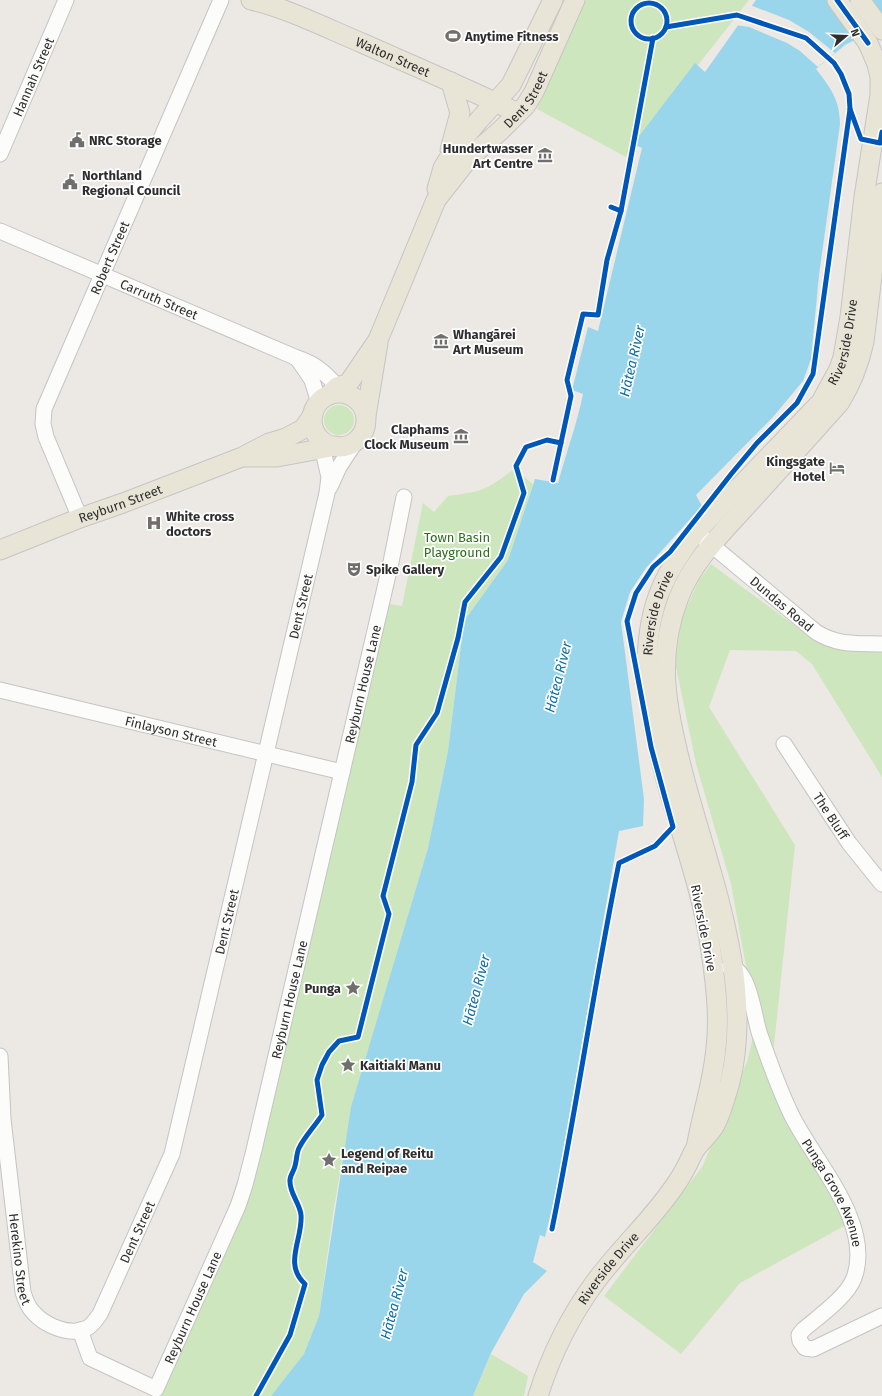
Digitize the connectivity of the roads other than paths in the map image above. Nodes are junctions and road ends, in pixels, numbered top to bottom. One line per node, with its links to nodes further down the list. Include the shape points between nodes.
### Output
1 (66, 0): 12 (street, Hannah Street)
2 (221, 0): 17 (street, Robert Street)
3 (553, 0): 10 (main road, Dent Street, via 518,73)
4 (575, 0): 11 (main road, Dent Street, via 540,81 526,105)
5 (837, 0): 14 (main road, Riverside Drive, via 868,43 880,77)
6 (860, 0): 8 (main road)
7 (261, 1): 9 (main road, Walton Street)
8 (882, 30)
9 (451, 82): 10 (main road, Walton Street); 13 (main road, via 460,113)
10 (496, 102): 11 (main road, Walton Street); 13 (main road, Dent Street, via 470,130)
11 (518, 113): 15 (main road, Dent Street, via 469,158)
12 (0, 154)
13 (446, 164): 15 (main road, Dent Street, via 437,187)
14 (877, 197): 18 (main road, Riverside Drive)
15 (436, 200): 19 (main road, Dent Street)
16 (0, 231): 17 (street, Carruth Street)
17 (102, 274): 20 (street, Carruth Street); 28 (street, Robert Street, via 42,416 46,437)
18 (869, 284): 29 (main road, Riverside Drive, via 839,369 826,395); 30 (main road, Riverside Drive, via 864,342 859,366 843,397)
19 (378, 340): 21 (main road, Dent Street, via 348,384); 22 (main road, Dent Street)
20 (297, 358): 21 (street); 21 (street, Carruth Street, via 315,365)
21 (328, 399): 22 (main road, via 358,401); 24 (main road, via 314,428); 25 (main road, Reyburn Street, via 303,429)
22 (366, 416): 23 (main road, via 364,430)
23 (356, 441): 24 (main road, via 350,444); 26 (street, Dent Street, via 339,467)
24 (326, 444): 25 (main road, Reyburn Street, via 277,457); 26 (street, Dent Street, via 329,477)
25 (242, 457): 28 (main road, Reyburn Street, via 123,504)
26 (327, 493): 35 (street, Dent Street)
27 (404, 497): 36 (street, Reyburn House Lane)
28 (80, 518): 31 (main road, Reyburn Street)
29 (696, 532): 30 (street, Dundas Road); 38 (main road, Riverside Drive, via 672,565 659,592 649,628 647,676 657,738 705,918)
30 (711, 545): 32 (street, Dundas Road, via 829,640); 39 (main road, Riverside Drive, via 691,572 679,596 669,629 664,676 673,734 721,912)
31 (0, 550)
32 (882, 644)
33 (0, 690): 35 (street, Finlayson Street)
34 (784, 744): 37 (street, The Bluff, via 849,843)
35 (265, 754): 36 (street, Finlayson Street); 43 (street, Dent Street, via 172,1154 100,1314 88,1327)
36 (342, 772): 43 (street, Reyburn House Lane, via 245,1185 156,1389 90,1358)
37 (882, 884)
38 (713, 965): 39 (street); 41 (main road, Riverside Drive, via 716,1047 710,1087)
39 (733, 967): 41 (main road, Riverside Drive, via 737,1016 730,1081 715,1126); 42 (street, Punga Grove Avenue, via 748,988 760,1034 791,1114 845,1205 856,1244 857,1262 853,1280 841,1296 803,1330 799,1335 800,1341 805,1348 813,1349)
40 (0, 1056): 43 (street, Herekino Street, via 2,1119 23,1292 32,1311 41,1319 62,1329)
41 (695, 1150): 44 (main road, Riverside Drive, via 678,1181 596,1281 562,1334)
42 (882, 1316)
43 (80, 1330)
44 (538, 1396)

